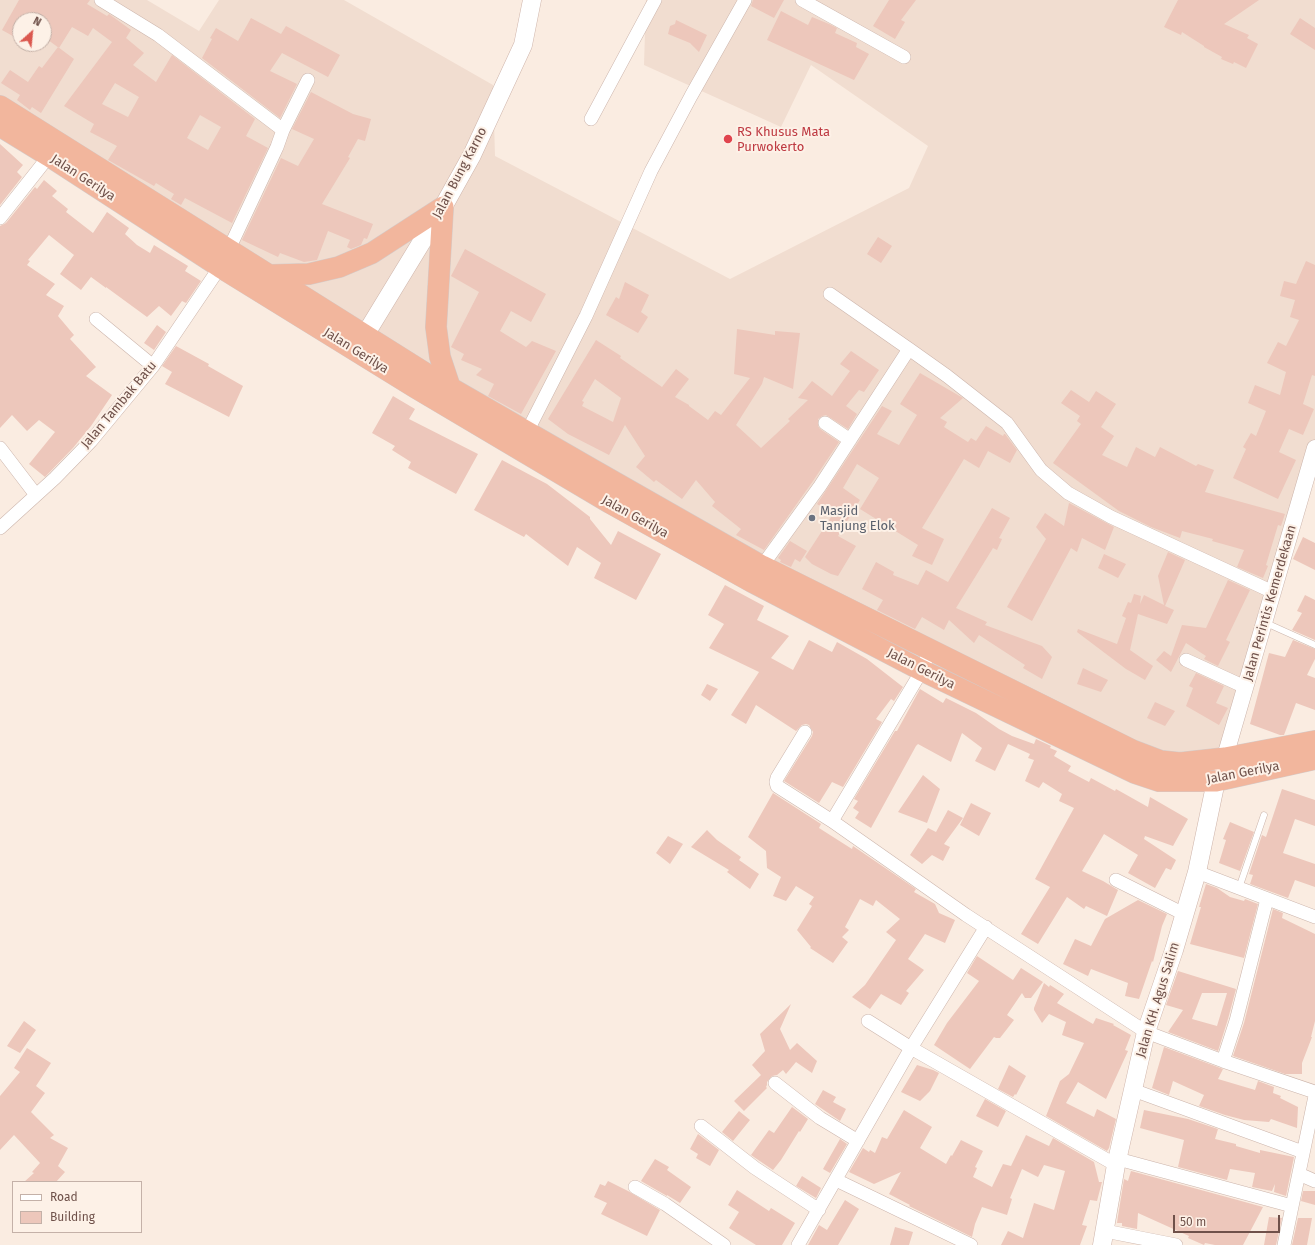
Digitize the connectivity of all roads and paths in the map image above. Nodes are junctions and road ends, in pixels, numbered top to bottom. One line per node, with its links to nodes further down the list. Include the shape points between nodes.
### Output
1 (101, 0): 11 (street, via 158,35)
2 (532, 0): 13 (main road, Jalan Bung Karno, via 523,45 472,155)
3 (655, 0): 9 (street)
4 (745, 0): 25 (street, via 651,171 586,316)
5 (802, 0): 6 (street)
6 (904, 57)
7 (308, 80): 11 (street, Jalan Tambak Batu)
8 (0, 106): 15 (highway, Jalan Gerilya)
9 (591, 119)
10 (0, 126): 12 (highway, Jalan Gerilya)
11 (283, 130): 15 (street, Jalan Tambak Batu)
12 (49, 156): 14 (street); 15 (highway, Jalan Gerilya)
13 (444, 207): 16 (highway, via 372,253 339,267 309,274); 19 (main road, Jalan Bung Karno); 23 (highway, via 436,327 440,357)
14 (0, 218)
15 (225, 258): 16 (highway, Jalan Gerilya); 21 (street, Jalan Tambak Batu); 22 (highway, Jalan Gerilya)
16 (271, 275): 19 (highway, Jalan Gerilya)
17 (830, 294): 20 (street)
18 (96, 319): 21 (street)
19 (364, 335): 22 (highway, Jalan Gerilya)
20 (909, 349): 26 (street); 32 (street, via 1007,423 1041,470 1068,493 1111,517)
21 (153, 366): 29 (street, Jalan Tambak Batu, via 91,441)
22 (421, 381): 23 (highway, Jalan Gerilya); 37 (highway, Jalan Gerilya, via 610,503 752,582)
23 (450, 387): 25 (highway, Jalan Gerilya)
24 (825, 424): 26 (street)
25 (528, 432): 31 (highway, Jalan Gerilya)
26 (850, 440): 31 (street)
27 (0, 448): 29 (street)
28 (1315, 448): 32 (street, Jalan Perintis Kemerdekaan)
29 (36, 495): 30 (street, Jalan Tambak Batu)
30 (0, 528)
31 (762, 566): 35 (highway, Jalan Gerilya)
32 (1273, 592): 33 (street, Jalan Perintis Kemerdekaan)
33 (1264, 622): 34 (lane); 38 (street, Jalan Perintis Kemerdekaan)
34 (1315, 645)
35 (930, 649): 37 (street); 41 (highway, Jalan Gerilya, via 1146,757 1180,763)
36 (1186, 660): 38 (street)
37 (921, 670): 43 (highway, Jalan Gerilya, via 1147,778 1175,782); 45 (street)
38 (1246, 687): 41 (street, Jalan Perintis Kemerdekaan)
39 (805, 732): 45 (street, via 777,778 777,786)
40 (1315, 741): 41 (highway, Jalan Gerilya)
41 (1225, 758): 43 (street, Jalan Perintis Kemerdekaan)
42 (1315, 759): 43 (highway, Jalan Gerilya)
43 (1216, 781): 46 (main road, Jalan KH. Agus Salim)
44 (1264, 815): 48 (lane)
45 (832, 821): 52 (street)
46 (1197, 872): 48 (street); 50 (main road, Jalan KH. Agus Salim)
47 (1116, 880): 50 (street)
48 (1239, 888): 49 (street)
49 (1267, 899): 51 (street); 56 (street, via 1236,1021)
50 (1184, 914): 54 (main road, Jalan KH. Agus Salim)
51 (1315, 917)
52 (986, 927): 54 (street); 55 (street)
53 (868, 1021): 55 (street)
54 (1146, 1032): 56 (street); 58 (main road, Jalan KH. Agus Salim)
55 (911, 1048): 62 (street); 64 (street)
56 (1223, 1061): 59 (street)
57 (775, 1083): 62 (street, via 820,1118)
58 (1133, 1090): 63 (street); 64 (main road, Jalan KH. Agus Salim)
59 (1315, 1092)
60 (1315, 1096): 63 (street)
61 (700, 1126): 70 (street, via 755,1168)
62 (858, 1141): 66 (street)
63 (1303, 1152): 65 (street)
64 (1117, 1162): 69 (street); 71 (main road, Jalan KH. Agus Salim)
65 (1299, 1174): 67 (street); 69 (street)
66 (836, 1180): 70 (street); 74 (street)
67 (1315, 1181)
68 (635, 1187): 72 (street, via 665,1204)
69 (1292, 1206): 76 (street)
70 (818, 1210): 73 (street)
71 (1104, 1238): 75 (street)
72 (724, 1245)
73 (798, 1245)
74 (971, 1245)
75 (1176, 1245)
76 (1284, 1245)

